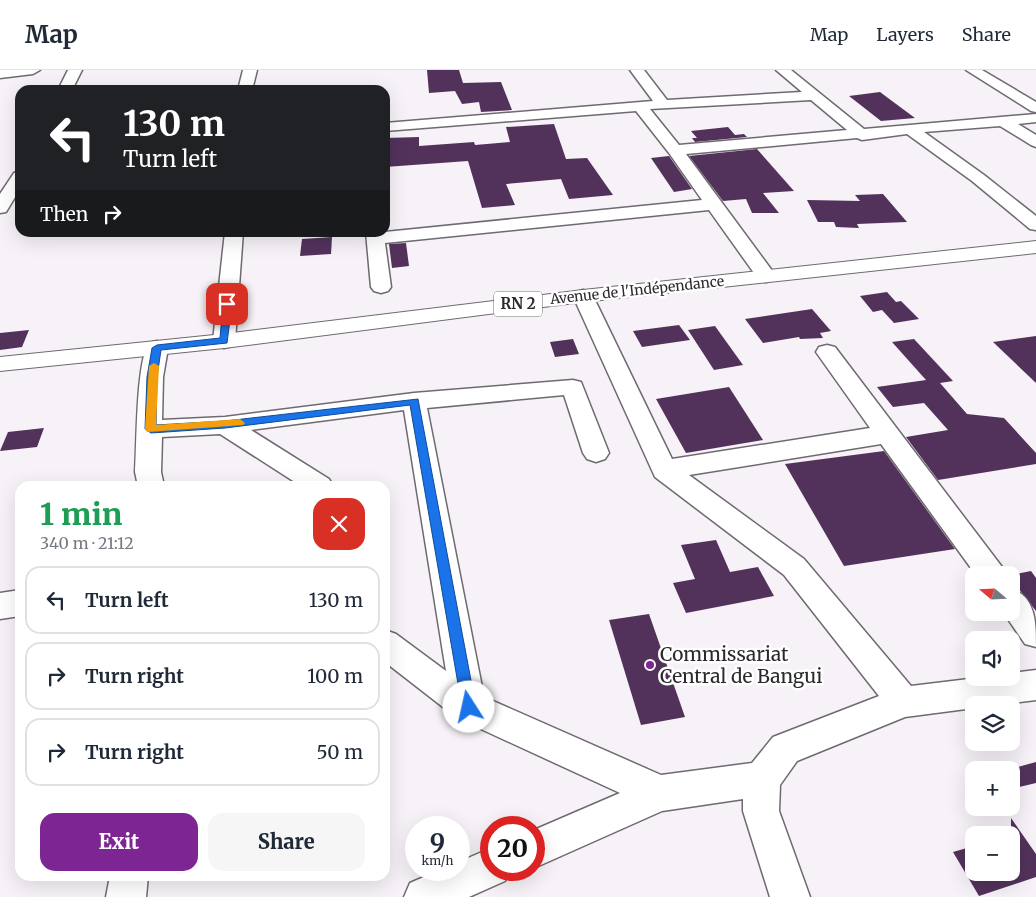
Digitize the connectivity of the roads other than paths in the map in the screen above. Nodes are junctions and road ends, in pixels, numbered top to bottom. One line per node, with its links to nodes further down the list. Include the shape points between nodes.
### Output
1 (33, 70): 7 (street)
2 (75, 70): 8 (street)
3 (250, 70): 9 (street)
4 (637, 70): 11 (street)
5 (783, 70): 10 (street)
6 (973, 70): 13 (street)
7 (0, 74)
8 (68, 85)
9 (246, 85)
10 (814, 96): 11 (street); 18 (street)
11 (663, 104): 12 (street)
12 (641, 108): 16 (street); 20 (street)
13 (1036, 108)
14 (1036, 118): 15 (street)
15 (1003, 121): 17 (street); 19 (street)
16 (390, 127)
17 (911, 130): 18 (street); 24 (street)
18 (862, 134): 20 (street)
19 (1036, 142)
20 (675, 150): 22 (street)
21 (15, 184): 23 (street)
22 (713, 204): 25 (street); 29 (street)
23 (0, 208)
24 (1036, 224)
25 (390, 234)
26 (234, 237): 32 (street)
27 (376, 237): 30 (street)
28 (1036, 247): 29 (main road, Avenue de l'Indépendance / RN 2)
29 (766, 276): 31 (main road, Avenue de l'Indépendance / RN 2)
30 (382, 287)
31 (583, 296): 32 (main road, Avenue de l'Indépendance / RN 2); 41 (street)
32 (224, 340): 33 (main road, Avenue de l'Indépendance / RN 2)
33 (157, 348): 35 (main road, Avenue de l'Indépendance / RN 2); 38 (street, via 152,377)
34 (826, 352): 39 (street)
35 (0, 364)
36 (414, 401): 37 (street); 40 (street, via 573,387); 52 (street)
37 (225, 425): 38 (street); 43 (street)
38 (151, 429): 42 (street)
39 (888, 434): 41 (street); 44 (street)
40 (596, 453)
41 (664, 470): 51 (street, via 794,567)
42 (150, 481)
43 (312, 481)
44 (985, 566)
45 (15, 604): 46 (street)
46 (0, 606)
47 (1020, 612): 48 (street)
48 (1036, 634)
49 (390, 648): 52 (street)
50 (1036, 685): 51 (street)
51 (904, 702): 53 (street, via 785,749)
52 (469, 707): 54 (street)
53 (762, 779): 54 (street); 60 (street, via 761,811)
54 (661, 793): 55 (street)
55 (545, 844)
56 (480, 872): 59 (street)
57 (128, 881): 58 (street)
58 (126, 897)
59 (424, 897)
60 (790, 897)

